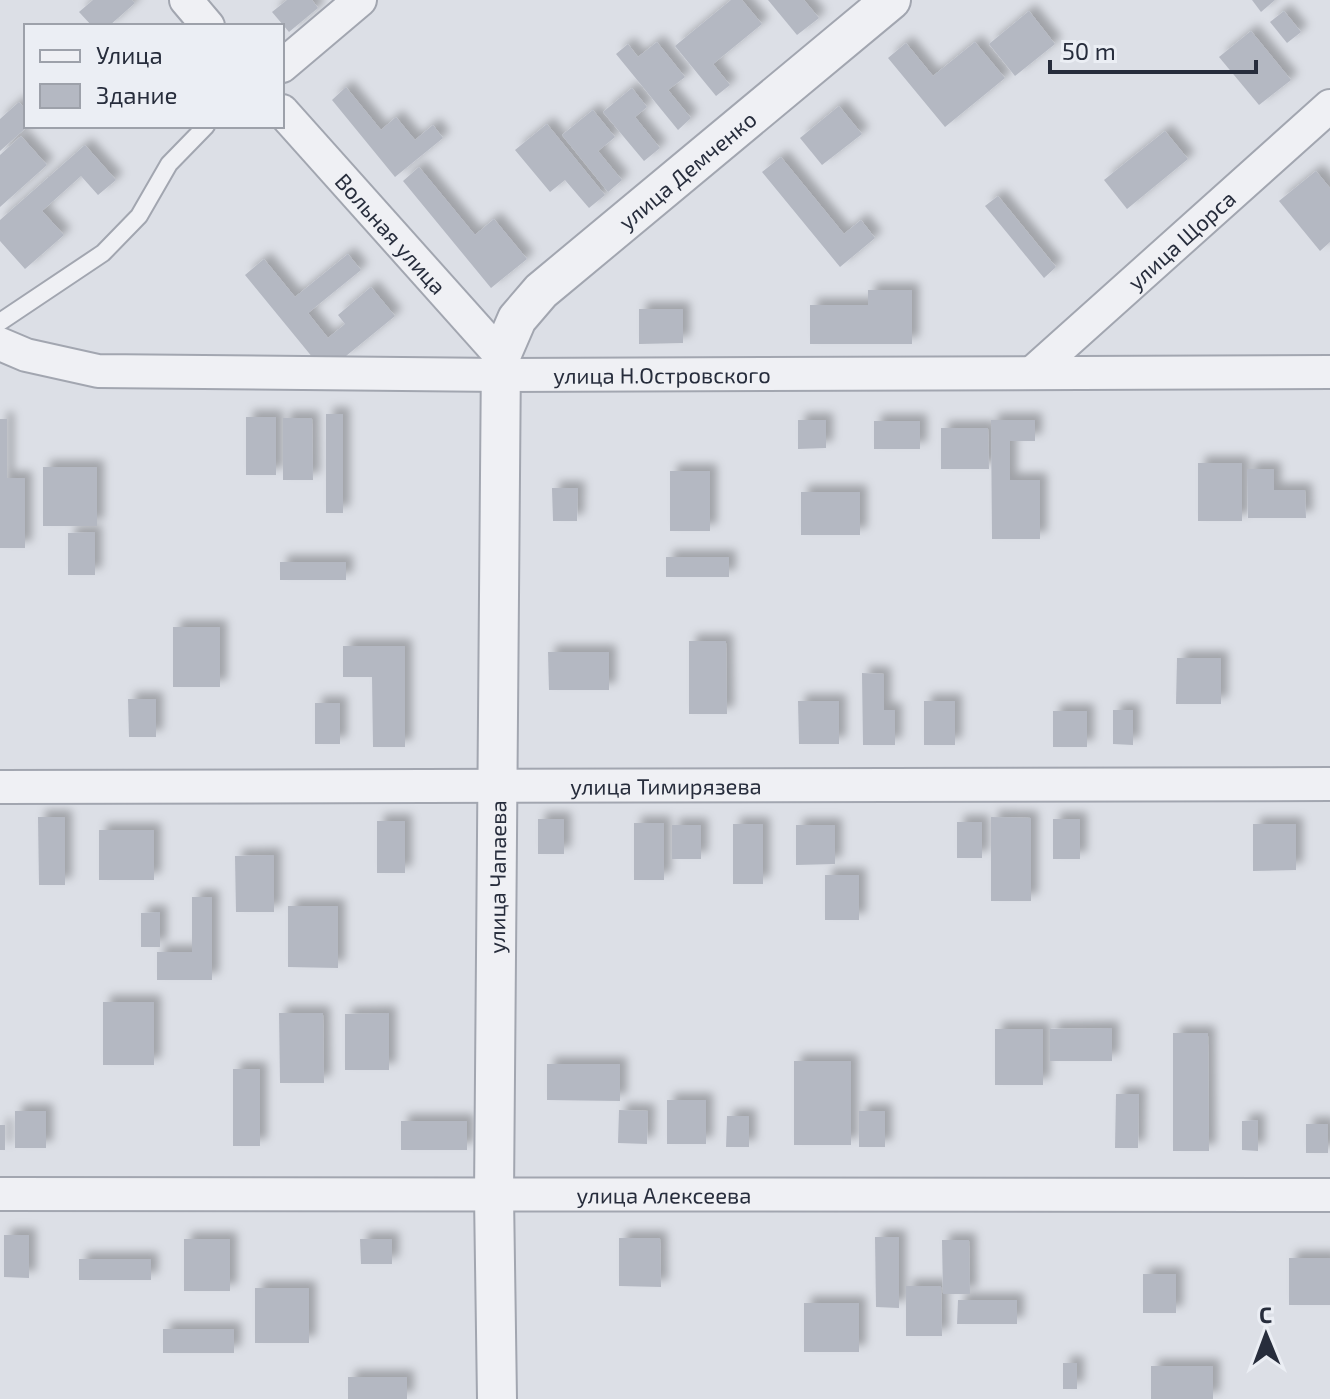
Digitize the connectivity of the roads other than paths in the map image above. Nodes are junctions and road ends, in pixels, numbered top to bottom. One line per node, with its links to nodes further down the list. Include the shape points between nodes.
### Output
1 (186, 0): 4 (street)
2 (360, 0): 5 (street)
3 (891, 0): 11 (street, улица Демченко, via 541,291 517,319)
4 (206, 24)
5 (284, 64)
6 (1330, 106): 13 (street, улица Щорса)
7 (284, 113): 11 (street, Вольная улица)
8 (204, 128): 9 (lane, via 169,164 139,216 103,253)
9 (0, 322)
10 (0, 344): 11 (street, улица Н.Островского, via 98,371)
11 (501, 365): 13 (street, улица Н.Островского); 16 (street, улица Чапаева)
12 (1330, 372): 13 (street, улица Н.Островского)
13 (1032, 373)
14 (1330, 784): 16 (street, улица Тимирязева)
15 (0, 787): 16 (street, улица Тимирязева)
16 (497, 788): 19 (street, улица Чапаева)
17 (0, 1194): 19 (street, улица Алексеева)
18 (1330, 1195): 19 (street, улица Алексеева)
19 (494, 1196): 20 (street, улица Чапаева)
20 (497, 1399)

